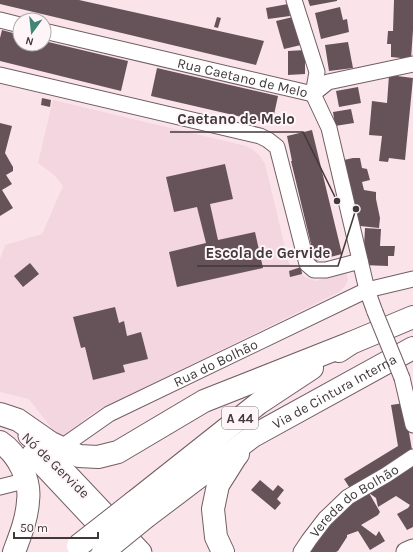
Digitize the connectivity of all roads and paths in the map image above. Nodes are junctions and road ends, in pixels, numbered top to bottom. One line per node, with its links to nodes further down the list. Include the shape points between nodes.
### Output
1 (294, 0): 7 (street, via 317,72)
2 (0, 20): 3 (street)
3 (12, 23)
4 (52, 33): 7 (street, Rua Caetano de Melo)
5 (413, 64): 7 (street, via 328,82)
6 (0, 75): 8 (street, via 260,136 268,140 277,147 307,264 314,270 326,270)
7 (313, 94): 8 (street, Rua Caetano de Melo, via 329,128)
8 (360, 261): 10 (street, Rua Caetano de Melo)
9 (413, 279): 10 (street, Rua do Bolhão)
10 (367, 290): 15 (street, Rua Caetano de Melo, bridge, via 402,378); 19 (street, Rua do Bolhão, via 109,414)
11 (413, 317): 12 (highway, Via de Cintura Interna / A 44)
12 (352, 343): 14 (highway, via 204,401 118,452 98,457 79,456 51,443 18,420); 23 (highway, Via de Cintura Interna / A 44, via 259,403)
13 (413, 348): 17 (highway, Via de Cintura Interna / A 44)
14 (0, 415): 29 (main road, Nó de Gervide, via 37,443)
15 (413, 425)
16 (0, 432): 28 (main road, Nó de Gervide, via 29,452)
17 (253, 436): 23 (highway, Via de Cintura Interna / A 44); 30 (highway, via 218,485 213,509 216,537)
18 (0, 442): 26 (highway, via 19,462 27,480 29,500)
19 (69, 442)
20 (413, 458): 31 (street, Vereda do Bolhão, via 348,497 325,518)
21 (20, 482): 22 (street)
22 (0, 487)
23 (140, 509): 24 (highway, Via de Cintura Interna / A 44, bridge); 27 (highway, Via de Cintura Interna / A 44, bridge)
24 (74, 549)
25 (413, 549): 32 (main road)
26 (14, 552)
27 (103, 552)
28 (123, 552)
29 (142, 552)
30 (223, 552)
31 (302, 552)
32 (406, 552)

